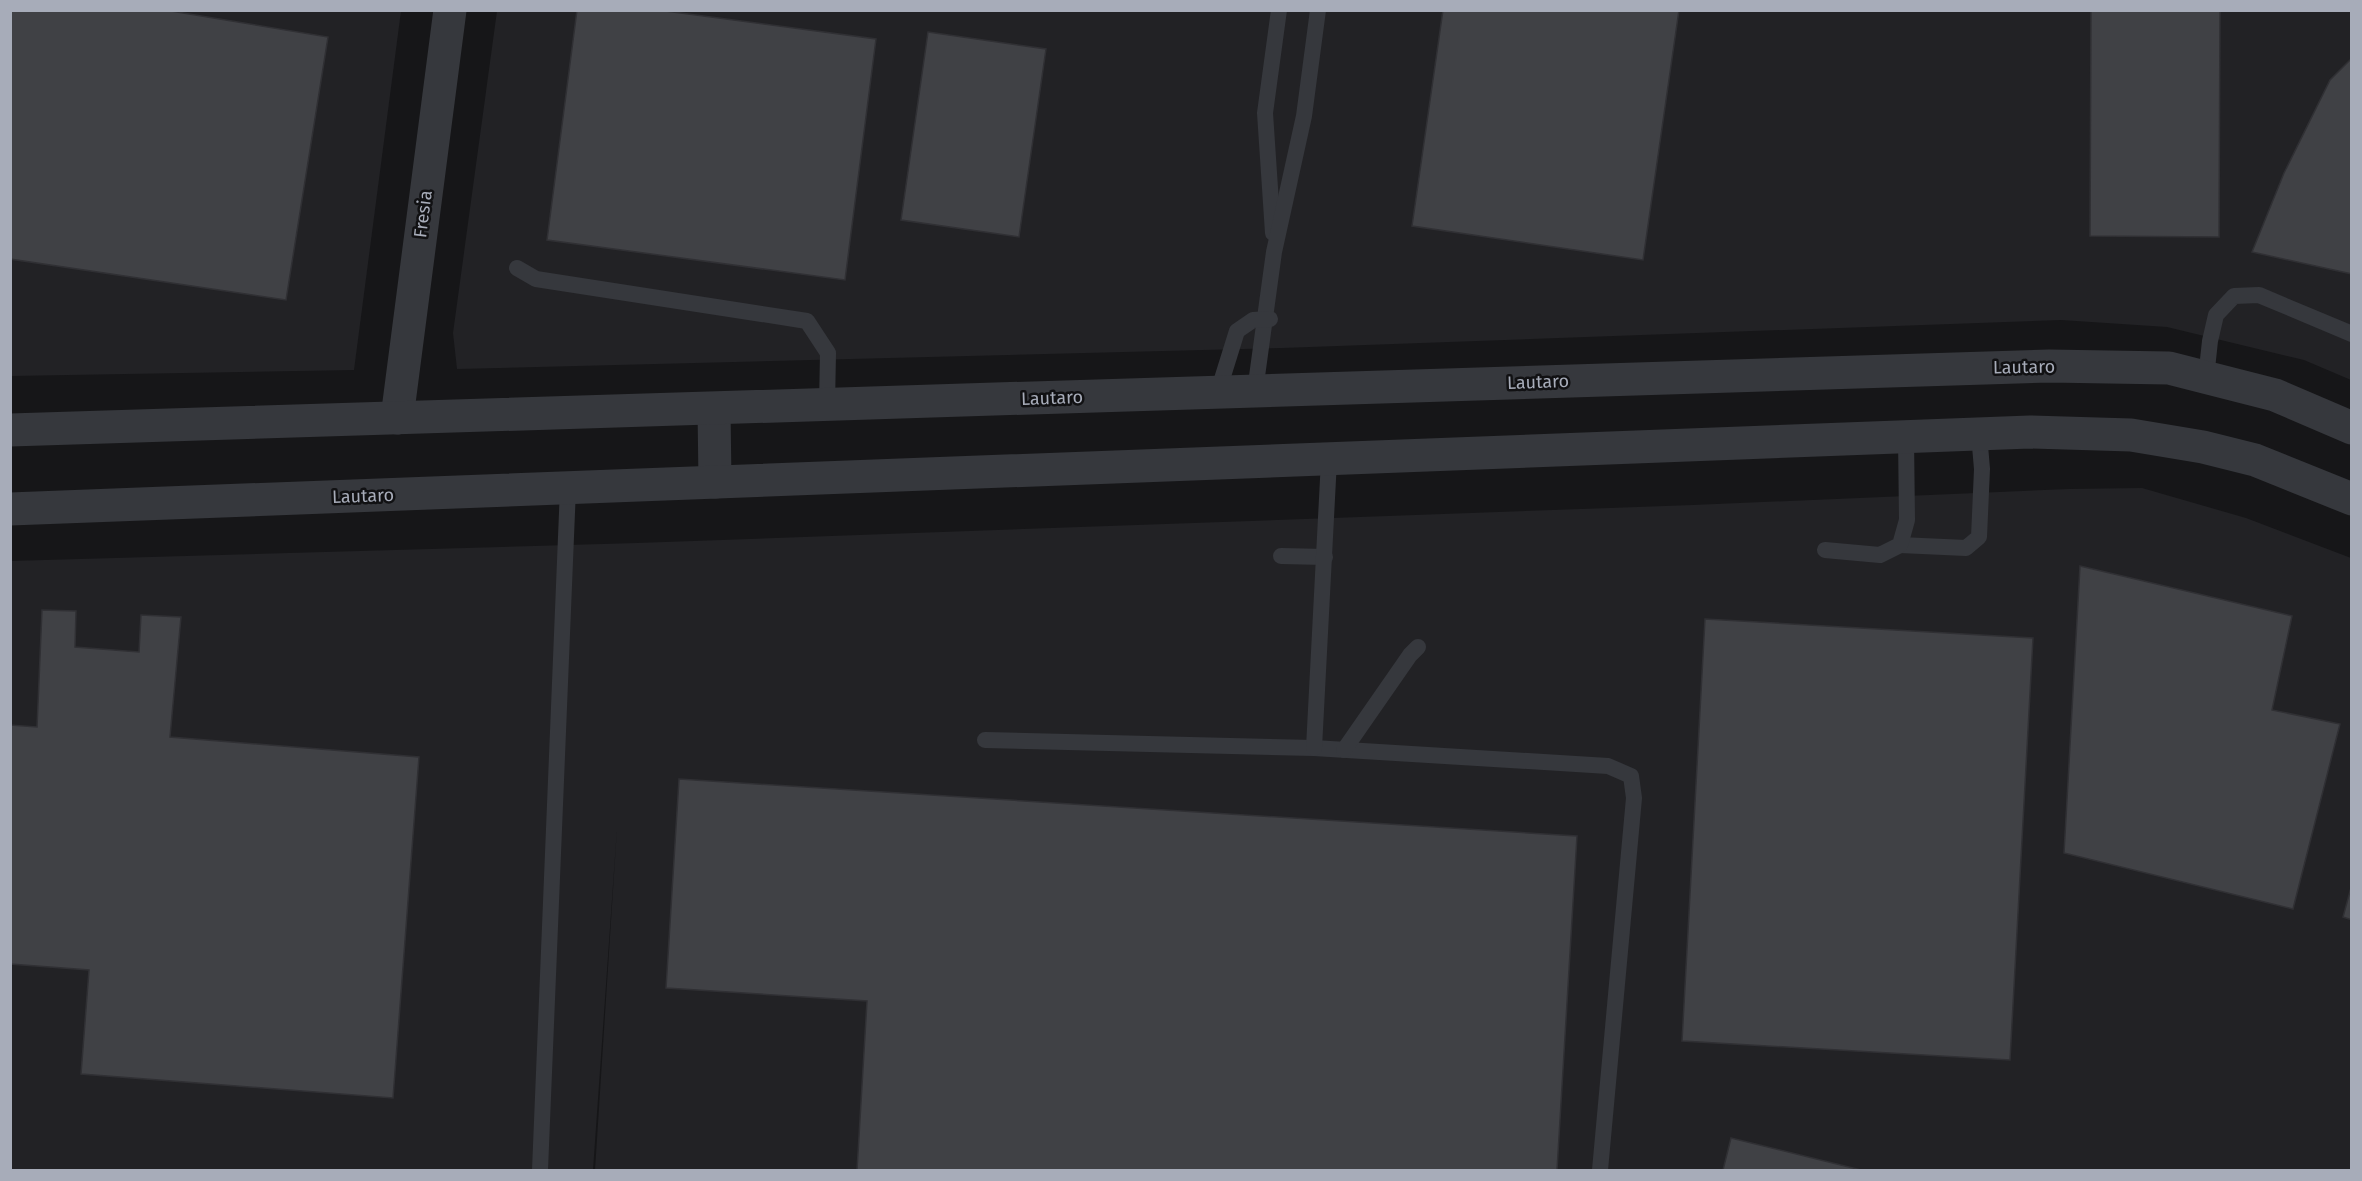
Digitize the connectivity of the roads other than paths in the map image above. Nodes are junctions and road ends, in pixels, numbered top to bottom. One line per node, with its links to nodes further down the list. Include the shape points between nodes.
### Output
1 (450, 10): 13 (street, Fresia)
2 (1279, 10): 4 (lane, via 1265,113)
3 (1318, 10): 4 (lane, via 1304,116)
4 (1274, 252): 6 (lane)
5 (517, 268): 11 (lane, via 536,279 807,321 828,353)
6 (1268, 319): 9 (lane); 10 (lane, via 1253,320 1237,331)
7 (2352, 334): 8 (lane, via 2259,296 2234,297 2216,315)
8 (2206, 378): 9 (street, Lautaro, via 2169,368 2049,366); 14 (street, Lautaro, via 2276,395)
9 (1256, 391): 10 (street, Lautaro)
10 (1218, 392): 11 (street, Lautaro)
11 (827, 405): 12 (street, Lautaro)
12 (714, 409): 13 (street, Lautaro); 19 (street)
13 (397, 418): 15 (street, Lautaro)
14 (2352, 428)
15 (10, 430)
16 (1979, 434): 17 (street, Lautaro); 21 (street, Lautaro, via 2131,435 2203,447 2255,460); 23 (lane, via 1979,537 1966,548)
17 (1906, 437): 18 (street, Lautaro); 23 (lane, via 1907,520)
18 (1329, 460): 19 (street, Lautaro); 26 (lane)
19 (715, 482): 20 (street, Lautaro)
20 (568, 488): 22 (street, Lautaro); 31 (lane)
21 (2352, 498)
22 (10, 509)
23 (1900, 545): 24 (lane, via 1880,555)
24 (1825, 550)
25 (1281, 556): 26 (lane)
26 (1325, 557): 29 (lane)
27 (1418, 647): 30 (lane)
28 (985, 740): 29 (lane)
29 (1314, 748): 30 (lane)
30 (1344, 750): 32 (lane, via 1608,766 1631,776 1634,798)
31 (540, 1170)
32 (1600, 1170)

